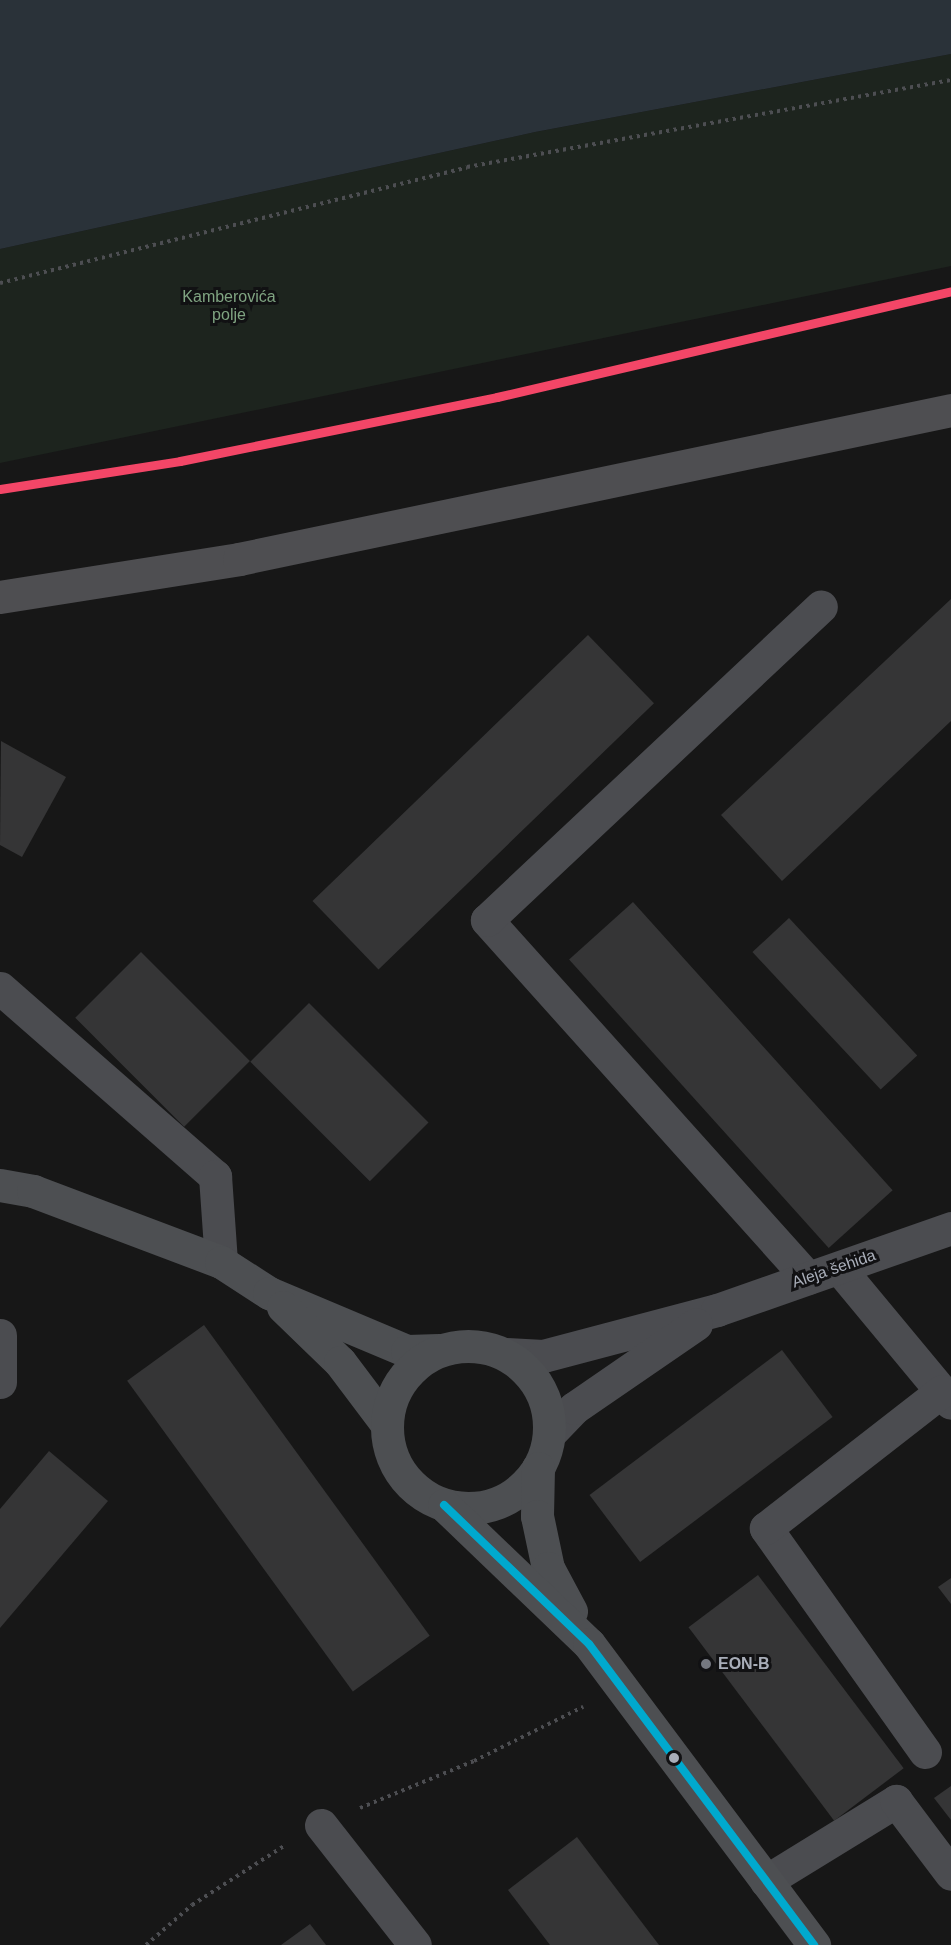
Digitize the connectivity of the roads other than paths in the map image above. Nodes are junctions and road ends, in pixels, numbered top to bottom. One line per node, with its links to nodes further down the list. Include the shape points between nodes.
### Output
1 (951, 410): 2 (highway, via 239,559)
2 (0, 597)
3 (821, 606): 9 (street, via 487,920)
4 (0, 988): 7 (street, via 215,1176)
5 (0, 1185): 7 (main road, via 33,1191)
6 (951, 1228): 8 (street, Aleja šehida)
7 (221, 1262): 10 (main road)
8 (839, 1268): 9 (street, Aleja šehida); 16 (street)
9 (808, 1278): 11 (street, Aleja šehida)
10 (269, 1293): 13 (main road, via 407,1351); 17 (main road, via 340,1362)
11 (717, 1310): 14 (street, Aleja šehida, via 543,1356); 18 (street, Aleja šehida, via 574,1408)
12 (0, 1335): 15 (street)
13 (439, 1350): 14 (main road, via 473,1345); 17 (main road, via 401,1379)
14 (506, 1354): 18 (main road, via 540,1387)
15 (0, 1382)
16 (947, 1397): 22 (street, via 766,1528)
17 (386, 1423): 20 (main road, via 401,1475 421,1494)
18 (549, 1434): 19 (main road)
19 (538, 1468): 20 (main road, via 521,1489 498,1503 471,1509); 21 (main road, via 537,1516 548,1568)
20 (444, 1505): 21 (main road)
21 (589, 1644): 25 (main road)
22 (925, 1752)
23 (321, 1825): 26 (street)
24 (951, 1874): 25 (street, via 896,1801)
25 (766, 1881): 27 (main road)
26 (415, 1945)
27 (814, 1945)

